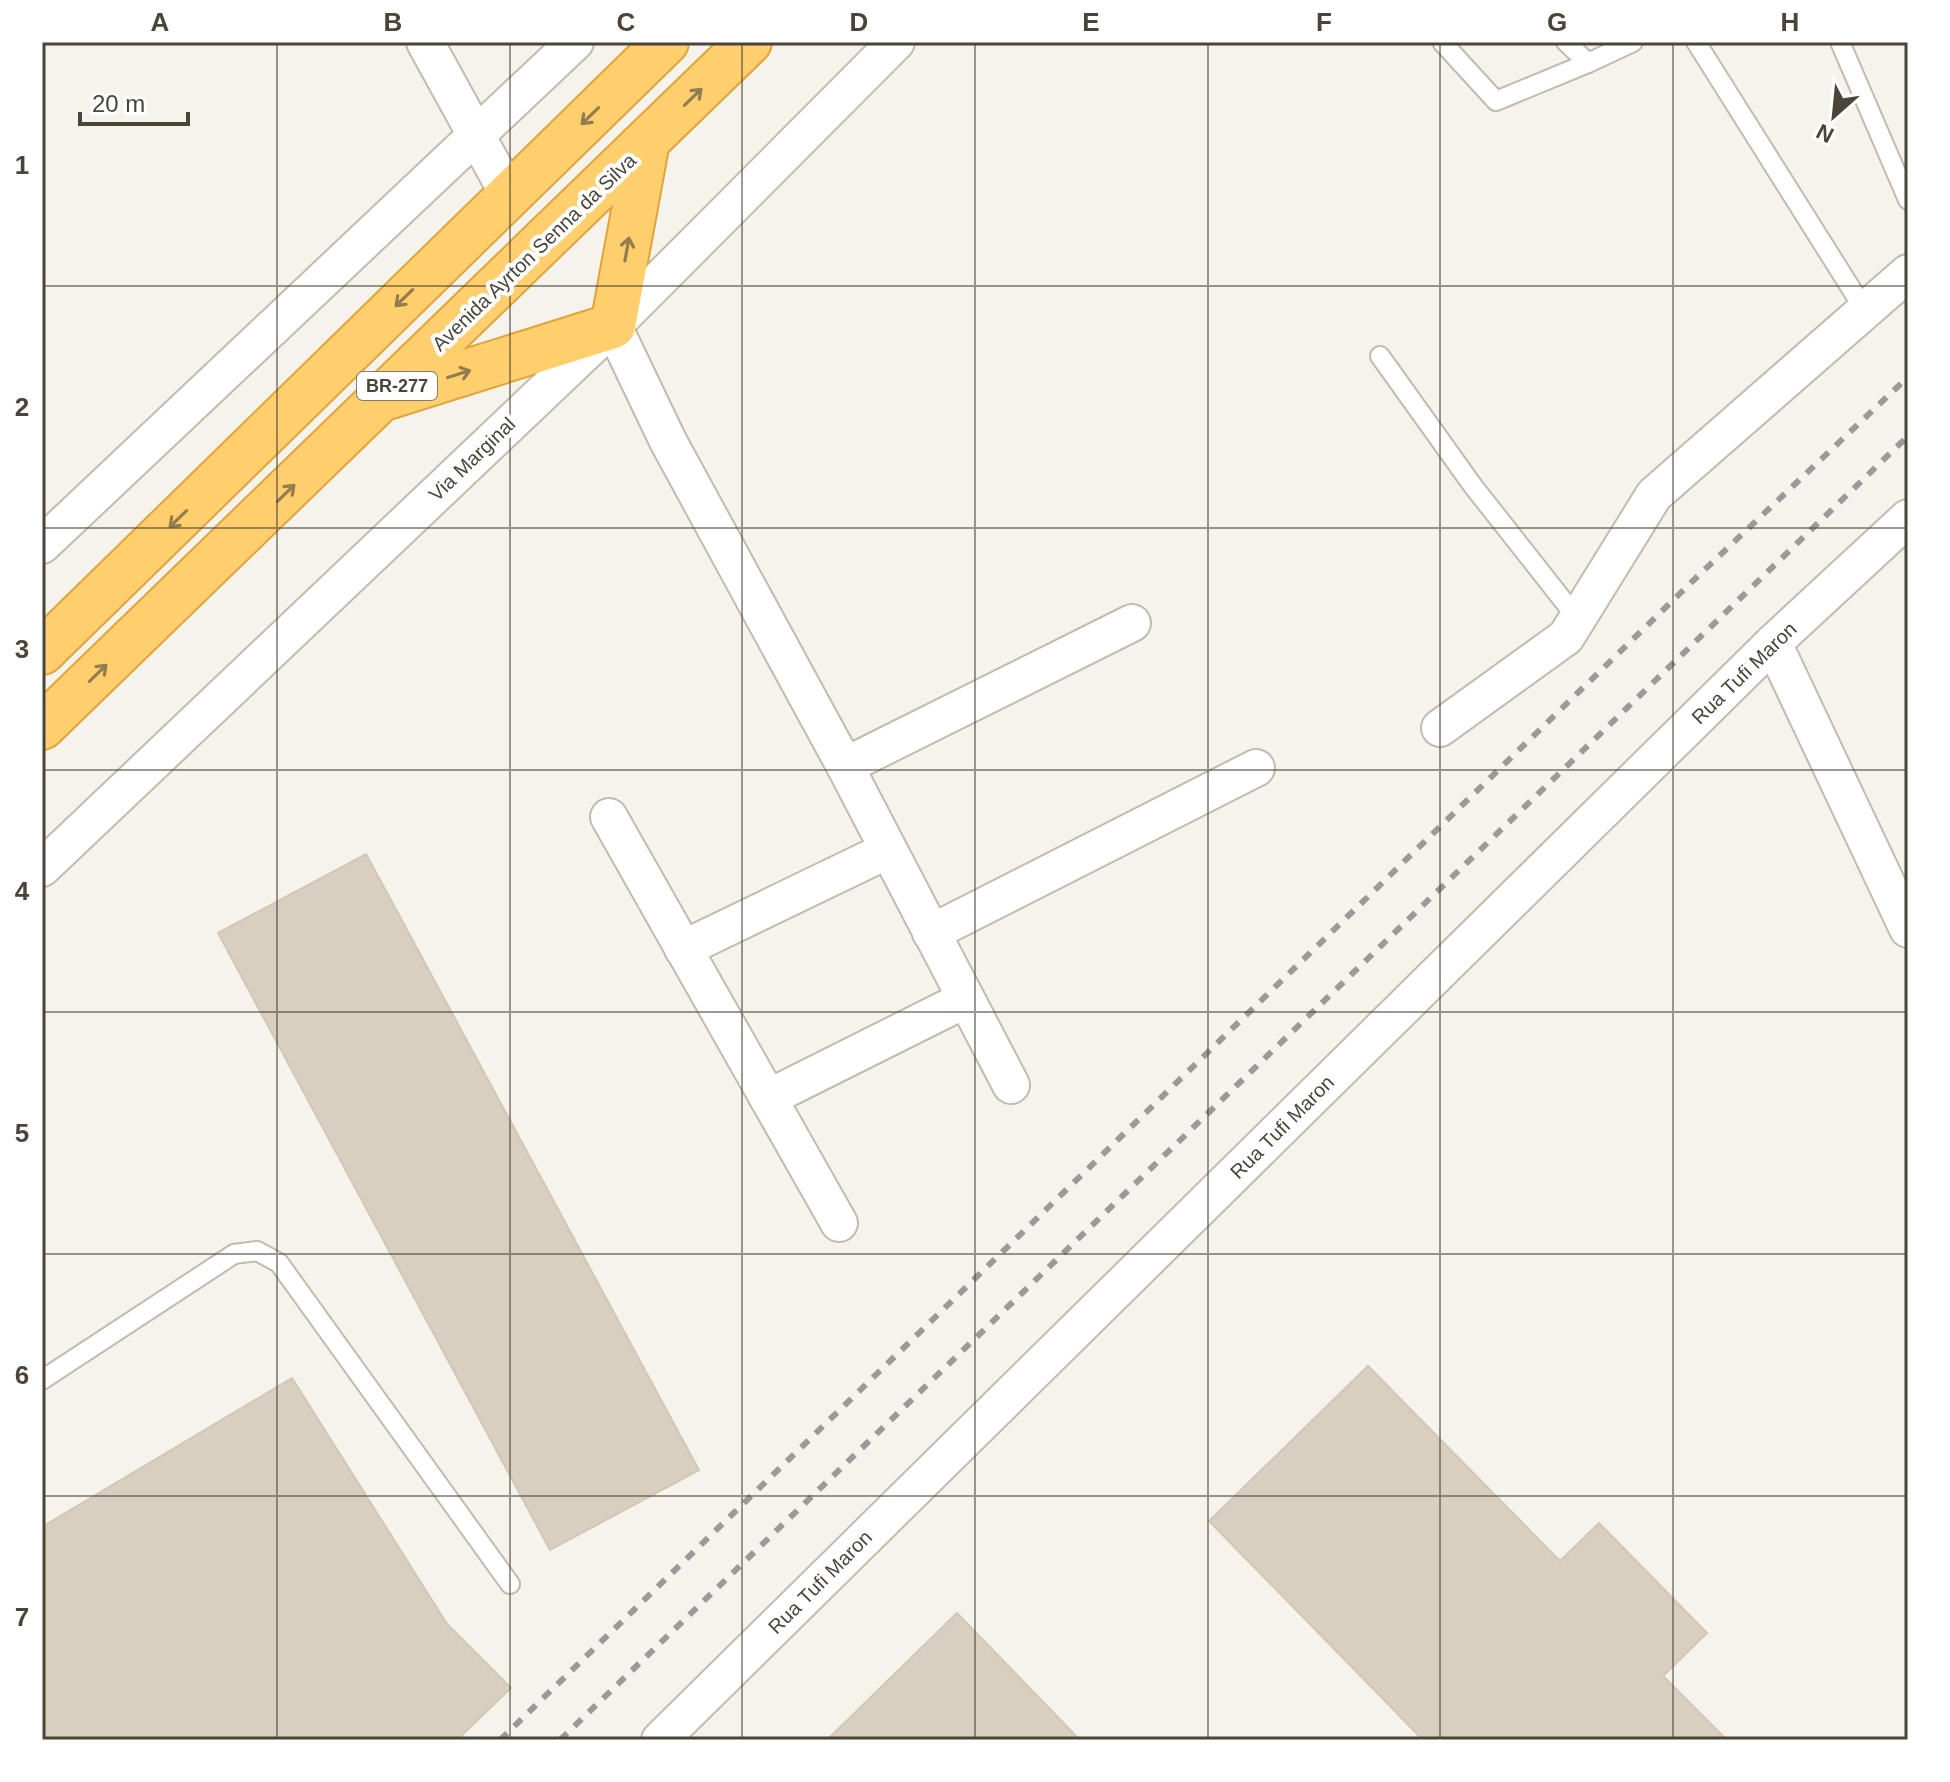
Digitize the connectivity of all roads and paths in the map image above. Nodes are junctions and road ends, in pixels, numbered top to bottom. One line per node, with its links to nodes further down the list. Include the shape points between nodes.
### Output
1 (425, 42): 12 (street)
2 (575, 42): 12 (street)
3 (666, 42): 14 (highway, BR-277, one-way to 14)
4 (749, 42): 13 (highway, Avenida Ayrton Senna da Silva / BR-277, one-way to 4)
5 (896, 42): 18 (street, Via Marginal)
6 (1442, 42): 11 (lane, via 1496,101)
7 (1566, 42): 11 (lane)
8 (1633, 42): 11 (lane)
9 (1696, 42): 17 (lane)
10 (1840, 42): 15 (lane)
11 (1588, 63)
12 (475, 139): 14 (street); 22 (street)
13 (647, 141): 18 (highway, one-way to 13); 20 (highway, Avenida Ayrton Senna da Silva / BR-277)
14 (509, 195): 26 (highway, BR-277, one-way to 26)
15 (1908, 200)
16 (1908, 273): 17 (street)
17 (1864, 309): 23 (street, via 1654,495)
18 (613, 326): 20 (highway, one-way to 18); 29 (street, via 668,441); 33 (street, Via Marginal)
19 (1380, 356): 23 (lane)
20 (384, 398): 27 (highway, Avenida Ayrton Senna da Silva / BR-277, one-way to 20)
21 (1908, 518): 25 (street, Rua Tufi Maron)
22 (42, 545)
23 (1577, 618): 28 (street, via 1566,637)
24 (1132, 623): 29 (street)
25 (1773, 643): 34 (street); 43 (street, Rua Tufi Maron)
26 (42, 652)
27 (42, 727)
28 (1440, 728)
29 (845, 766): 32 (street)
30 (1256, 768): 35 (street)
31 (609, 817): 36 (street)
32 (888, 850): 35 (street); 36 (street)
33 (42, 868)
34 (1908, 929)
35 (931, 933): 37 (street)
36 (683, 949): 39 (street)
37 (966, 999): 38 (street); 39 (street)
38 (1011, 1085)
39 (768, 1098): 40 (street)
40 (839, 1223)
41 (42, 1380): 42 (lane, via 234,1254 257,1251 279,1263)
42 (510, 1584)
43 (660, 1740)

